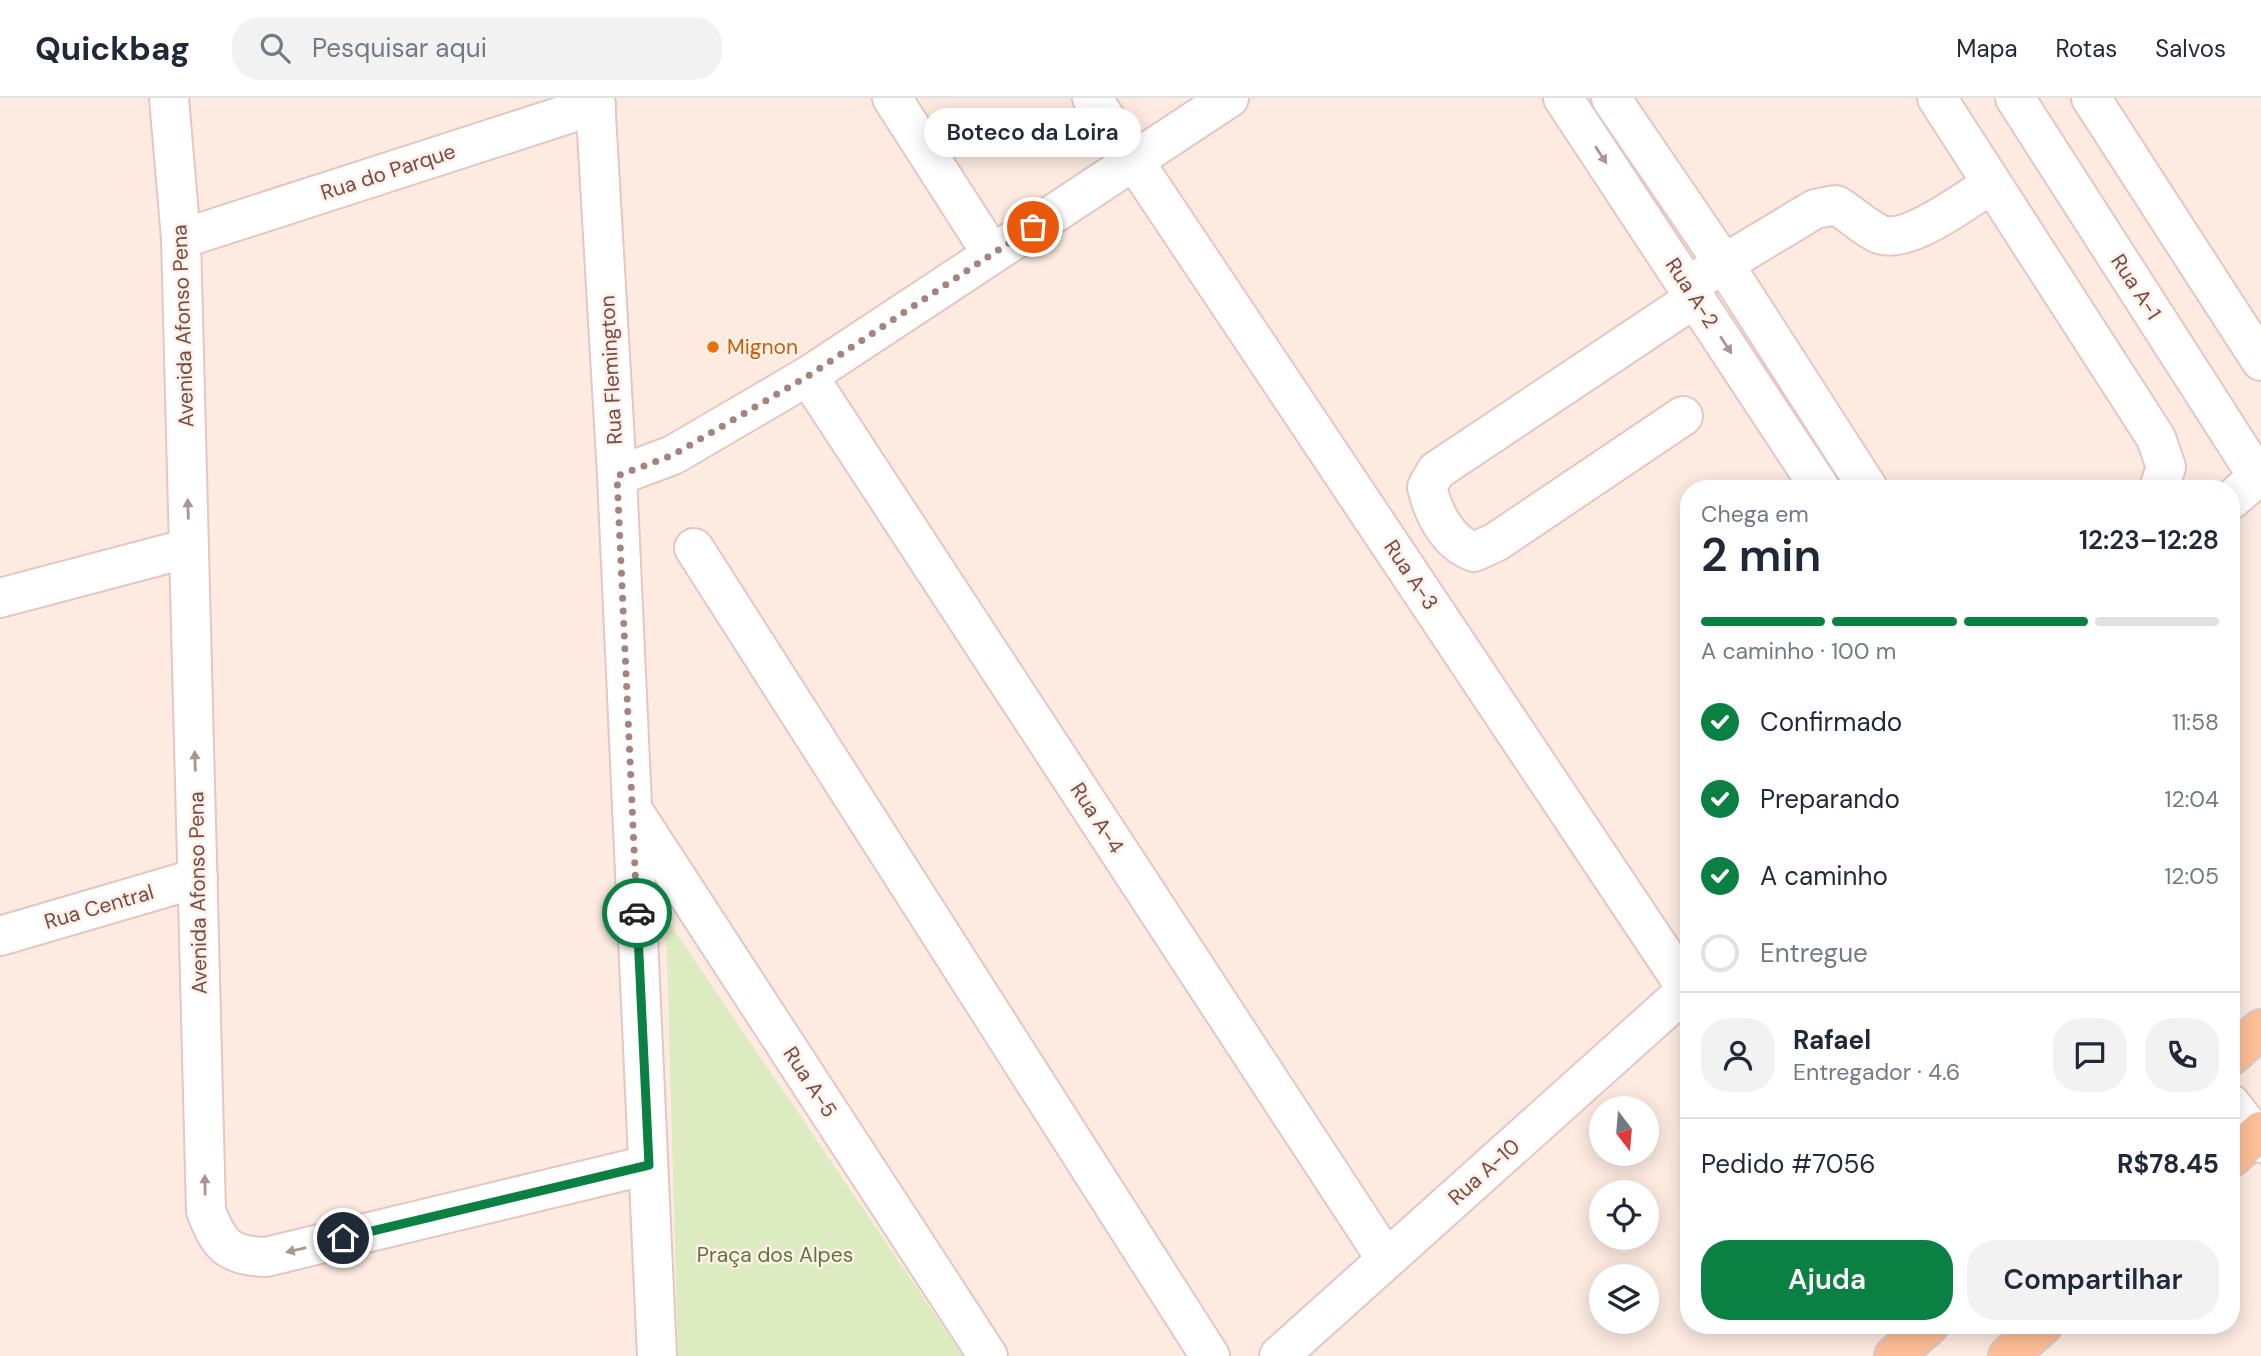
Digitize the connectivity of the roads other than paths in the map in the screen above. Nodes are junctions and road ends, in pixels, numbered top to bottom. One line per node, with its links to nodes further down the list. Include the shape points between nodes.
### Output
1 (169, 98): 13 (street, Avenida Afonso Pena)
2 (892, 98): 14 (street)
3 (1092, 98): 11 (street, Rua A-3)
4 (1229, 98): 11 (street)
5 (1563, 98): 16 (street, Rua A-2, one-way to 16)
6 (1611, 98): 15 (street)
7 (1937, 98): 12 (street)
8 (2015, 98): 24 (street, Rua A-1)
9 (2091, 98): 17 (street)
10 (595, 102): 13 (street, Rua do Parque); 20 (street, Rua Flemington)
11 (1133, 161): 14 (street); 31 (street, Rua A-3)
12 (1990, 185): 15 (street, via 1913,232 1893,237 1878,234 1836,205 1815,209); 23 (street, via 2156,438 2166,467)
13 (181, 239): 25 (street, Avenida Afonso Pena, one-way to 13)
14 (992, 254): 18 (street)
15 (1724, 264): 16 (street); 22 (street)
16 (1691, 292): 19 (street, via 1436,471 1427,487 1432,507 1459,547 1474,552 1496,542); 21 (street, Rua A-2, one-way to 21)
17 (2261, 361)
18 (808, 376): 20 (street, via 673,455); 38 (street, Rua A-4)
19 (1683, 416)
20 (617, 476): 28 (street, Rua Flemington)
21 (1815, 480)
22 (1863, 480)
23 (2161, 480)
24 (2250, 484)
25 (189, 548): 27 (street); 29 (street, Avenida Afonso Pena, one-way to 25)
26 (694, 548): 43 (street)
27 (0, 598)
28 (632, 808): 37 (street, Rua Flemington); 42 (street, Rua A-5)
29 (198, 878): 30 (street, Rua Central); 37 (street, Avenida Afonso Pena, one-way to 29, via 266,1257 245,1256 226,1248 206,1211)
30 (0, 936)
31 (1680, 976)
32 (1680, 995): 38 (street, Rua A-10)
33 (2261, 1028): 34 (main road)
34 (2240, 1048)
35 (2240, 1120): 36 (street)
36 (2252, 1142)
37 (649, 1165): 41 (street, Rua Flemington)
38 (1386, 1259): 44 (street, Rua A-10)
39 (1919, 1334): 45 (main road)
40 (2033, 1334): 46 (main road)
41 (657, 1356)
42 (988, 1356)
43 (1210, 1356)
44 (1279, 1356)
45 (1894, 1356)
46 (2008, 1356)

